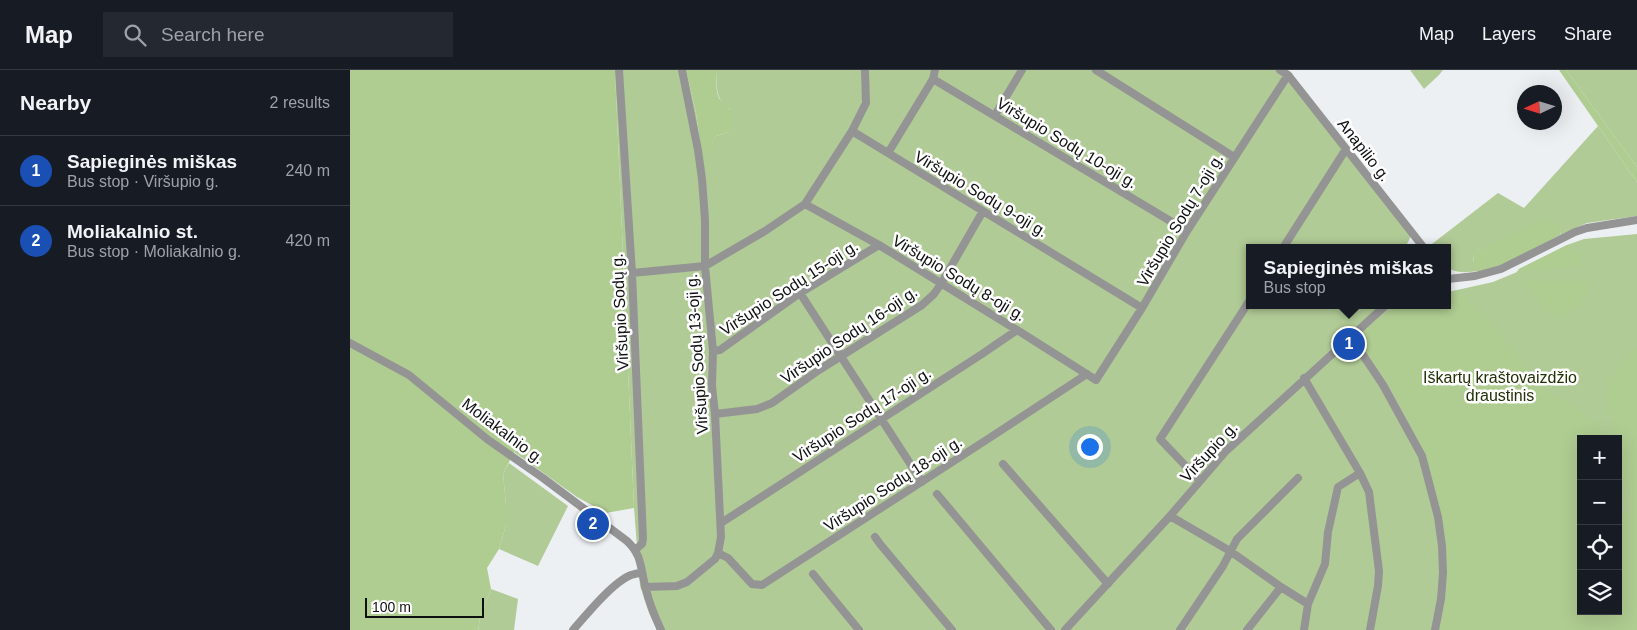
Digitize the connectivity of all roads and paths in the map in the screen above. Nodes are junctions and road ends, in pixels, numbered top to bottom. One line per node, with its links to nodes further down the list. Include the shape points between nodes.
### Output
1 (620, 70): 23 (street, Viršupio Sodų g.)
2 (682, 70): 22 (street, Viršupio Sodų 13-oji g., via 702,179)
3 (865, 70): 11 (street, via 866,103)
4 (935, 70): 9 (street)
5 (1022, 70): 10 (street)
6 (1096, 70): 14 (street)
7 (1280, 70): 8 (street, Anapilio g.)
8 (1288, 74): 12 (street, Anapilio g.); 14 (street, Viršupio Sodų 7-oji g.)
9 (933, 79): 10 (street, Viršupio Sodų 10-oji g.); 13 (street)
10 (995, 115): 18 (street, Viršupio Sodų 10-oji g.)
11 (852, 131): 13 (street, Viršupio Sodų 9-oji g.); 15 (street)
12 (1346, 149): 19 (street); 20 (street, Anapilio g.)
13 (888, 153): 16 (street, Viršupio Sodų 9-oji g.)
14 (1234, 157): 18 (street, Viršupio Sodų 7-oji g.)
15 (805, 204): 21 (street, Viršupio Sodų 8-oji g.); 22 (street)
16 (983, 211): 25 (street, Viršupio Sodų 16-oji g.); 28 (street, Viršupio Sodų 9-oji g.)
17 (1637, 220): 24 (street, via 1587,228 1501,269)
18 (1187, 231): 28 (street, Viršupio Sodų 7-oji g.)
19 (1286, 244)
20 (1421, 244)
21 (879, 245): 25 (street, Viršupio Sodų 8-oji g.); 26 (street, Viršupio Sodų 15-oji g.)
22 (705, 266): 23 (street); 33 (street, Viršupio Sodų 13-oji g.)
23 (632, 273): 49 (street, Viršupio Sodų g., via 643,539)
24 (1451, 279)
25 (940, 284): 30 (street, Viršupio Sodų 8-oji g.); 34 (street, Viršupio Sodų 16-oji g., via 922,305)
26 (800, 293): 33 (street, Viršupio Sodų 15-oji g., via 720,350); 34 (street)
27 (1246, 306): 44 (street, via 1160,440)
28 (1142, 308): 37 (street, Viršupio Sodų 7-oji g.)
29 (1382, 309): 31 (street, Viršupio g.)
30 (1017, 330): 35 (street, Viršupio Sodų 8-oji g.); 39 (street, Viršupio Sodų 17-oji g.)
31 (1351, 337): 36 (street, Viršupio g.); 68 (street, via 1383,385 1422,456 1442,546 1443,573)
32 (350, 343): 49 (street, Moliakalnio g., via 409,375 487,439)
33 (714, 351): 38 (street, Viršupio Sodų 13-oji g., via 712,386)
34 (842, 356): 38 (street, Viršupio Sodų 16-oji g., via 772,403 757,409); 39 (street)
35 (1087, 374): 37 (street, Viršupio Sodų 8-oji g.); 43 (street, Viršupio Sodų 18-oji g.)
36 (1304, 378): 41 (street); 44 (street, Viršupio g., via 1226,451)
37 (1096, 380)
38 (715, 414): 47 (street, Viršupio Sodų 13-oji g.)
39 (881, 419): 43 (street); 47 (street, Viršupio Sodų 17-oji g.)
40 (1003, 464): 54 (street)
41 (1360, 473): 57 (street, via 1338,487 1325,564); 67 (street, via 1371,500 1379,570)
42 (1298, 478): 50 (street, via 1237,539)
43 (922, 482): 51 (street, Viršupio Sodų 18-oji g., via 762,585 752,584 728,558)
44 (1200, 482): 46 (street, Viršupio g.)
45 (937, 494): 62 (street)
46 (1170, 516): 50 (street); 54 (street, Viršupio g.)
47 (720, 523): 51 (street, Viršupio Sodų 13-oji g.)
48 (876, 537): 61 (street)
49 (636, 549): 52 (street)
50 (1230, 551): 56 (street); 64 (street)
51 (718, 553): 55 (street, via 709,565 682,584)
52 (642, 573): 55 (street); 58 (street, via 630,575 619,583)
53 (813, 574): 60 (street)
54 (1108, 584): 63 (street, Viršupio g.)
55 (645, 587): 59 (street)
56 (1281, 587): 57 (street); 65 (street)
57 (1308, 604): 66 (street)
58 (573, 630)
59 (661, 630)
60 (858, 630)
61 (952, 630)
62 (1051, 630)
63 (1066, 630)
64 (1180, 630)
65 (1247, 630)
66 (1304, 630)
67 (1370, 630)
68 (1435, 630)

